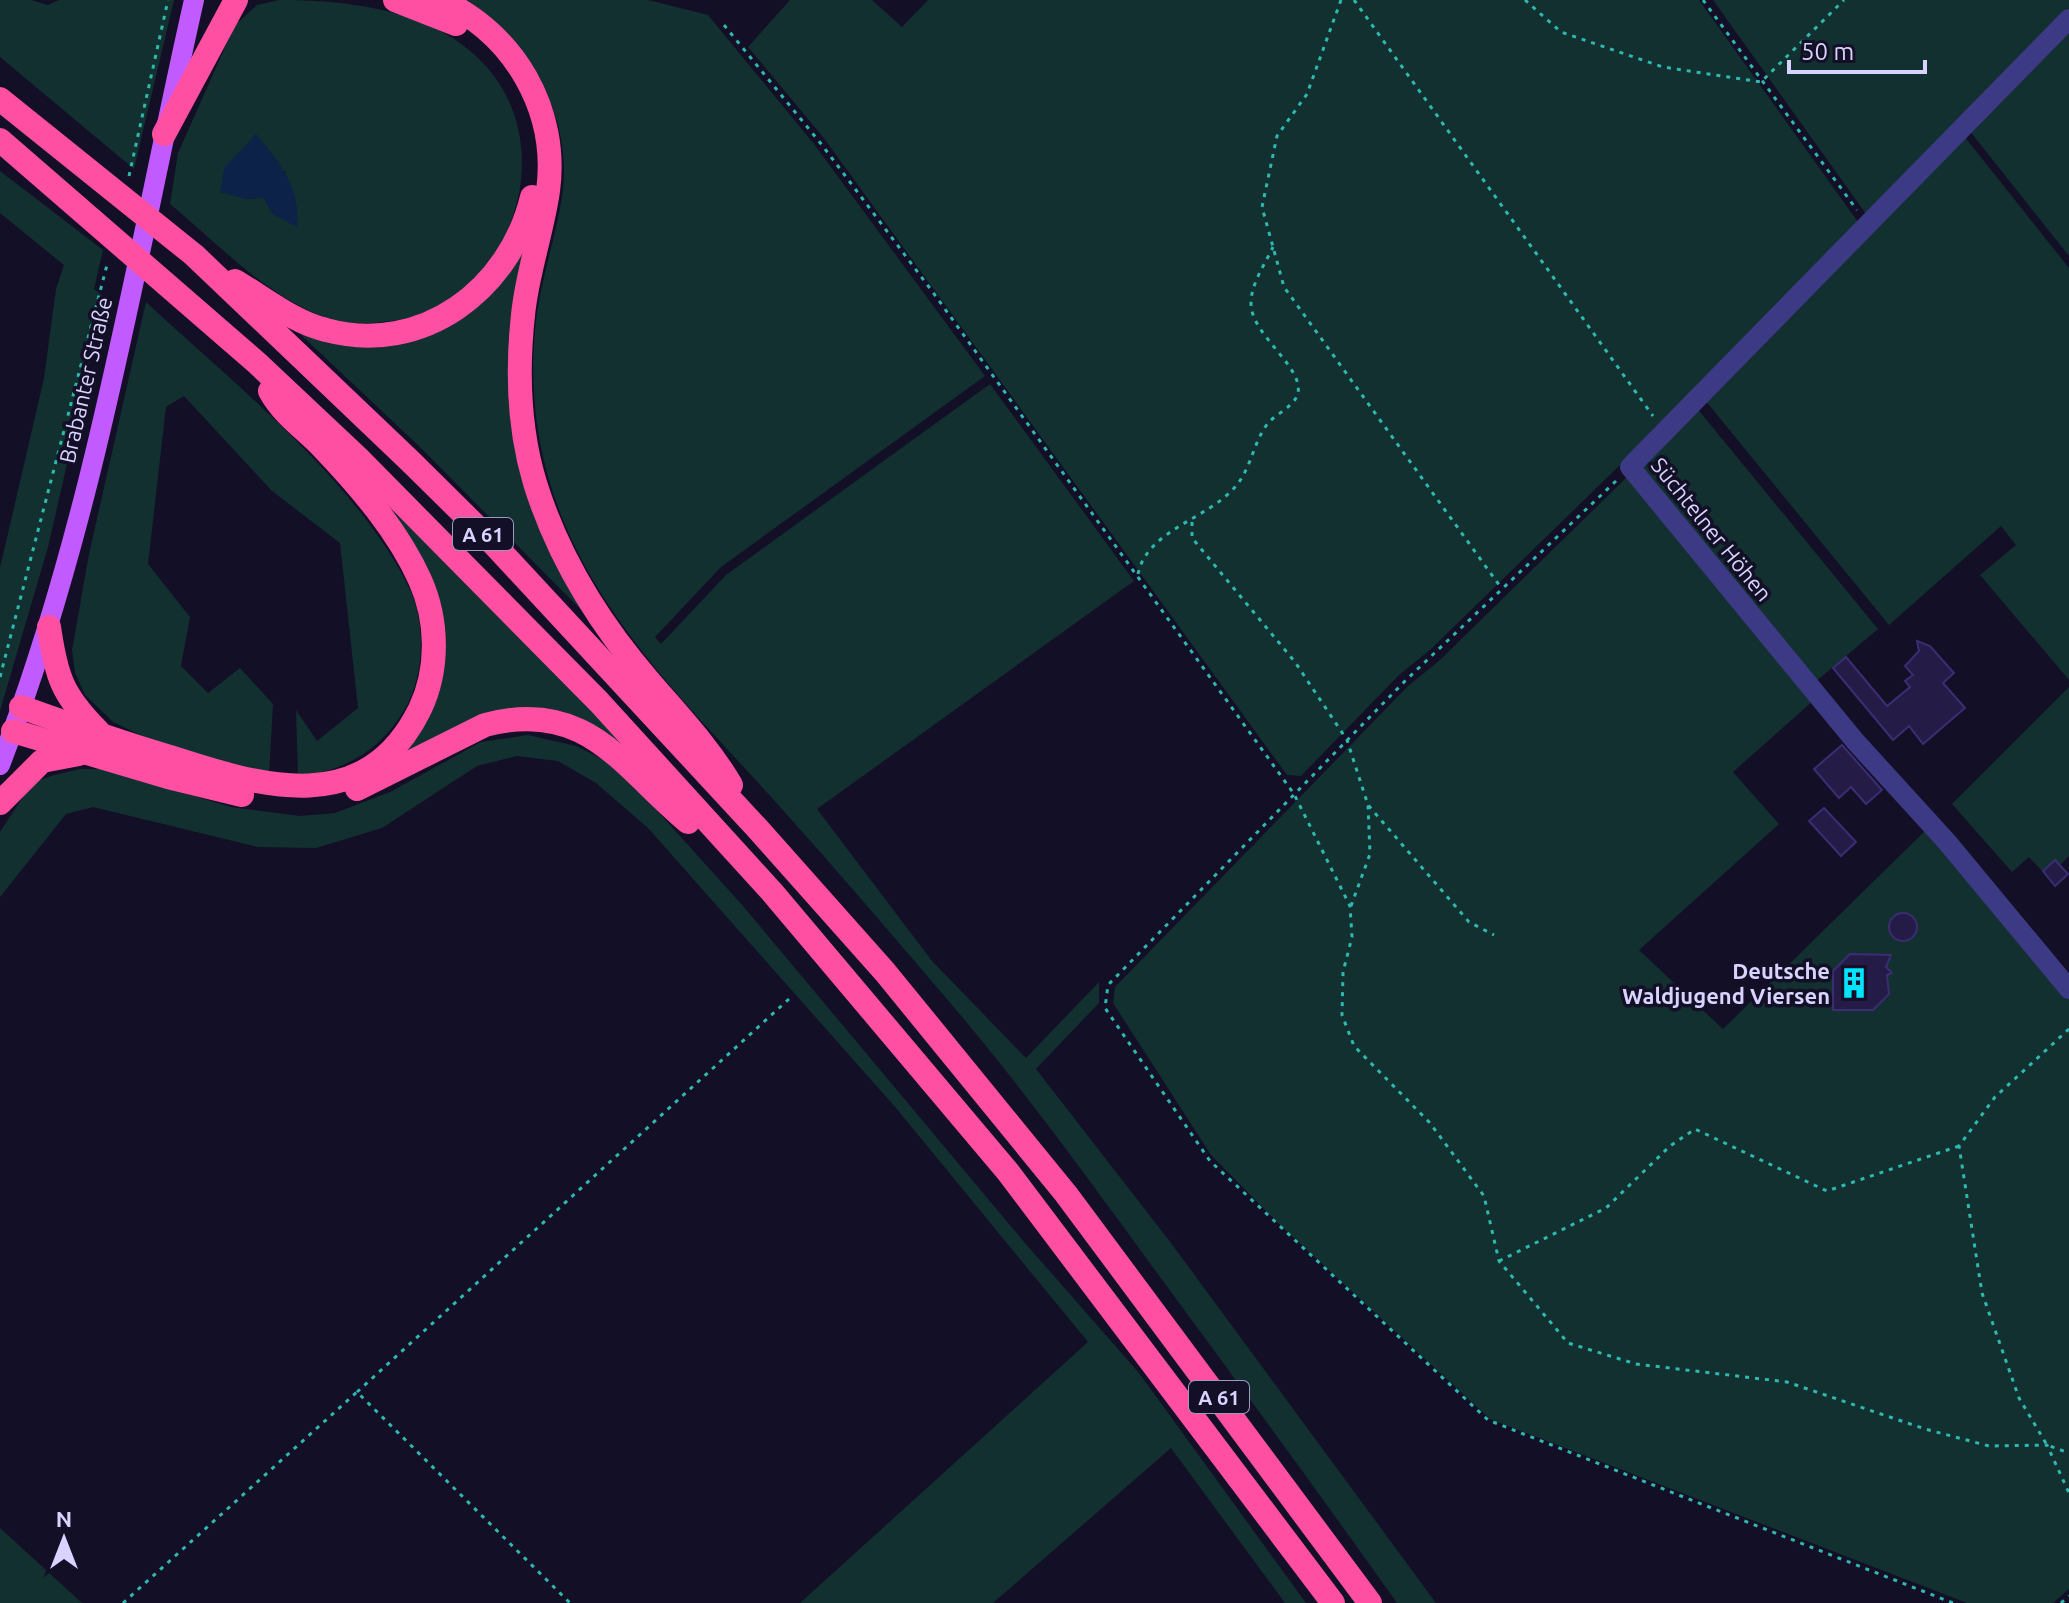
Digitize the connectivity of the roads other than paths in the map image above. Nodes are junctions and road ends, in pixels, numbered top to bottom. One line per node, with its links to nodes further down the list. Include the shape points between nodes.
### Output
1 (194, 0): 7 (main road, Brabanter Straße)
2 (236, 0): 7 (highway)
3 (395, 0): 9 (highway, via 445,18 472,35 496,58 523,104 535,157 534,191 521,233 499,272 471,300 441,319 396,333 355,335 298,319)
4 (440, 0): 17 (highway, via 482,24 508,49 528,82 547,134 548,189 523,313 519,368 529,457 551,525 591,606 709,750)
5 (2069, 19): 19 (street, Süchtelner Höhen, via 1630,467 1855,741)
6 (0, 99): 9 (highway, A 61)
7 (164, 134): 11 (main road, Brabanter Straße)
8 (0, 140): 10 (highway, A 61)
9 (194, 255): 17 (highway, A 61, via 491,541)
10 (257, 363): 14 (highway, via 279,406 323,448 392,531 421,581 434,644 423,702 398,744 372,764 343,779 308,787 251,782); 18 (highway, A 61, via 468,566)
11 (49, 627): 12 (main road, Brabanter Straße); 14 (highway, via 59,683)
12 (21, 707): 13 (main road, Brabanter Straße); 14 (highway)
13 (13, 731): 14 (highway); 15 (main road, Brabanter Straße)
14 (94, 745): 16 (highway, via 42,761); 18 (highway, via 228,792 306,800 358,788 485,725 545,720 609,748)
15 (0, 765)
16 (0, 803)
17 (757, 828): 21 (highway, A 61, via 885,972 1066,1194)
18 (772, 892): 20 (highway, A 61, via 1017,1184)
19 (2069, 989)
20 (1333, 1603)
21 (1370, 1603)

